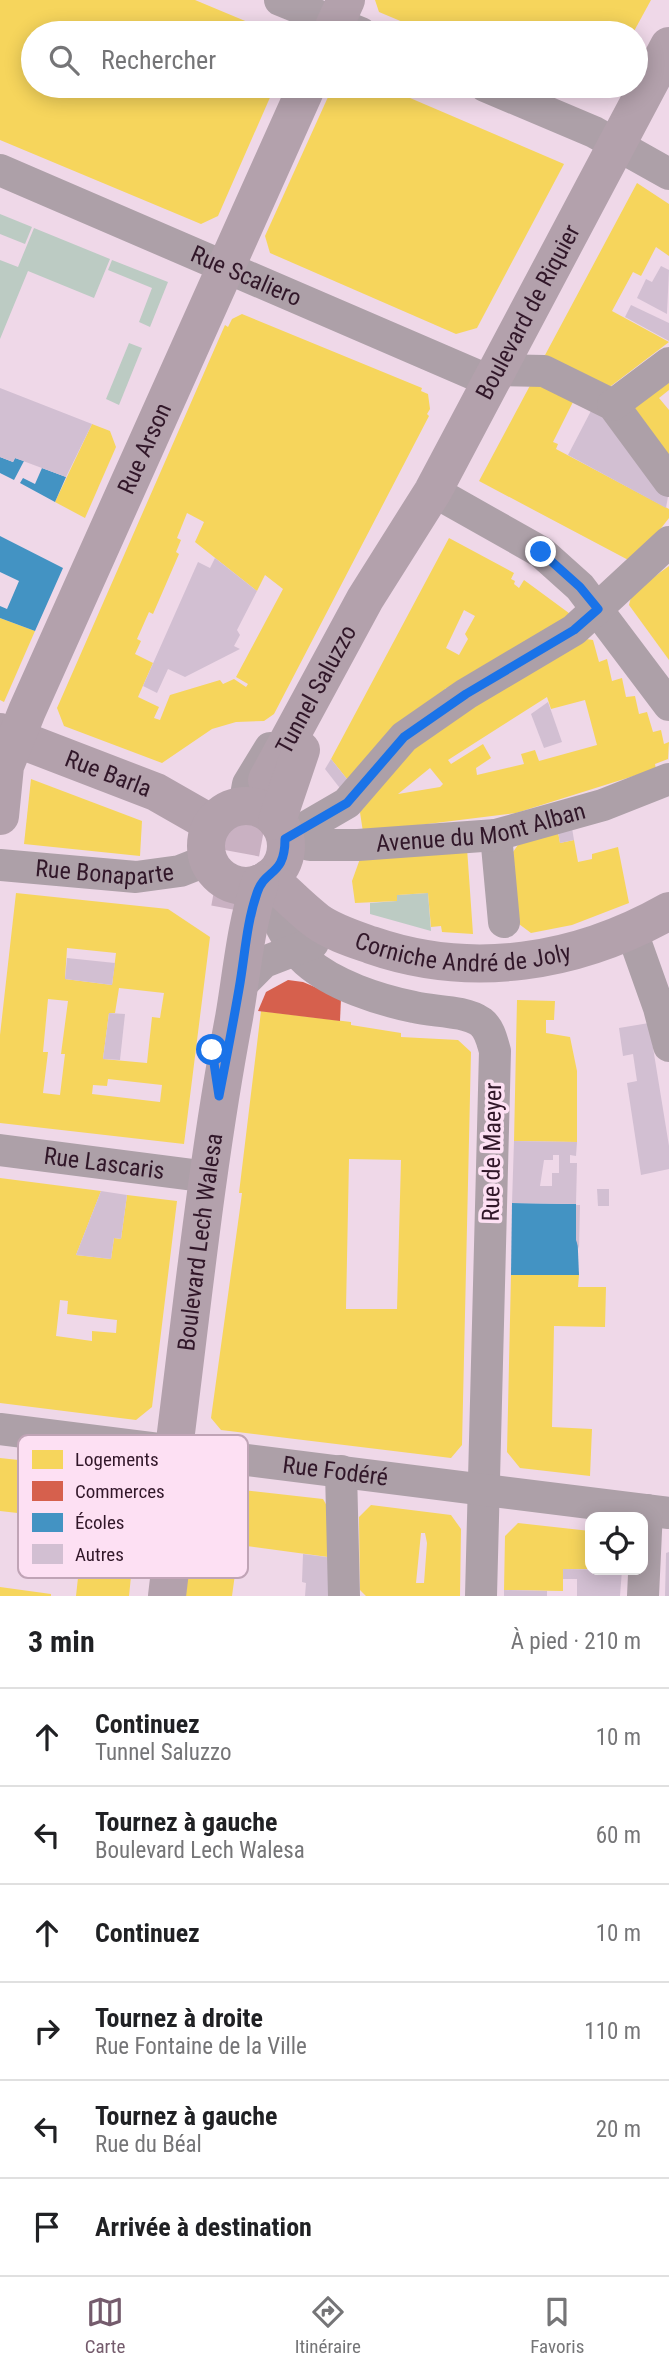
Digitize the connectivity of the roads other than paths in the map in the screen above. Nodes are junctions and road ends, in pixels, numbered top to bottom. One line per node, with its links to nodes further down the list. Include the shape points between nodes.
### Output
1 (280, 0): 2 (street)
2 (340, 21)
3 (669, 46): 4 (main road, Boulevard de Riquier)
4 (648, 85)
5 (302, 98): 11 (main road, Rue Arson)
6 (513, 98): 8 (street)
7 (641, 98): 8 (main road, Boulevard de Riquier)
8 (617, 143): 10 (street); 13 (main road, Boulevard de Riquier)
9 (0, 170): 11 (street, Rue Scaliero)
10 (669, 174)
11 (227, 267): 13 (street, Rue Scaliero); 21 (main road, Rue Arson)
12 (669, 363): 14 (street)
13 (495, 376): 14 (street, via 544,371); 16 (main road, Boulevard de Riquier)
14 (613, 405): 15 (street)
15 (669, 481)
16 (433, 491): 18 (main road, Boulevard de Riquier); 19 (street, via 541,552)
17 (669, 542): 19 (street, Rue Bonaparte)
18 (374, 587): 24 (main road, Tunnel Saluzzo)
19 (598, 609): 20 (street); 24 (street, Rue Bonaparte, via 574,630 404,737 347,803)
20 (669, 705)
21 (8, 735): 23 (main road, Rue Arson); 24 (main road, Rue Barla)
22 (669, 779): 25 (street, Avenue du Mont Alban, via 603,805)
23 (0, 816)
24 (249, 822): 25 (street, Avenue du Mont Alban, via 310,845); 26 (street, Rue Bonaparte, via 180,871 136,877); 27 (main road, Tunnel Saluzzo, via 285,855); 27 (main road, Rue Barla, via 217,874 232,884)
25 (487, 836): 30 (street)
26 (0, 864)
27 (265, 881): 32 (main road, Corniche André de Joly, via 318,922); 33 (street, Rue de Maeyer); 34 (main road, Boulevard Lech Walesa, via 246,932)
28 (230, 909): 36 (main road, via 212,1050)
29 (669, 911): 31 (main road, Corniche André de Joly)
30 (494, 923)
31 (632, 932): 32 (main road, Corniche André de Joly, via 566,954 479,964 402,954); 35 (street)
32 (344, 934): 33 (street)
33 (295, 948): 34 (street, via 264,962); 44 (street, Rue de Maeyer, via 318,971 373,996 466,1016 482,1023 491,1035 495,1051)
34 (240, 986): 36 (main road, Boulevard Lech Walesa)
35 (669, 1046)
36 (219, 1096): 38 (main road, Boulevard Lech Walesa)
37 (0, 1150): 38 (street, Rue Lascaris)
38 (209, 1177): 41 (main road, Boulevard Lech Walesa)
39 (0, 1429): 40 (street, Rue Fodéré)
40 (29, 1435)
41 (176, 1435)
42 (248, 1468): 43 (street, Rue Fodéré)
43 (341, 1471): 44 (street, Rue Fodéré); 52 (street)
44 (484, 1489): 45 (street, Rue Fodéré); 53 (street, Rue de Maeyer)
45 (658, 1511): 54 (street)
46 (145, 1578): 49 (main road, Boulevard Lech Walesa)
47 (156, 1578): 50 (street, Boulevard Lech Walesa)
48 (169, 1578): 51 (main road, Boulevard Lech Walesa)
49 (143, 1596)
50 (154, 1596)
51 (167, 1596)
52 (344, 1596)
53 (481, 1596)
54 (643, 1596)

